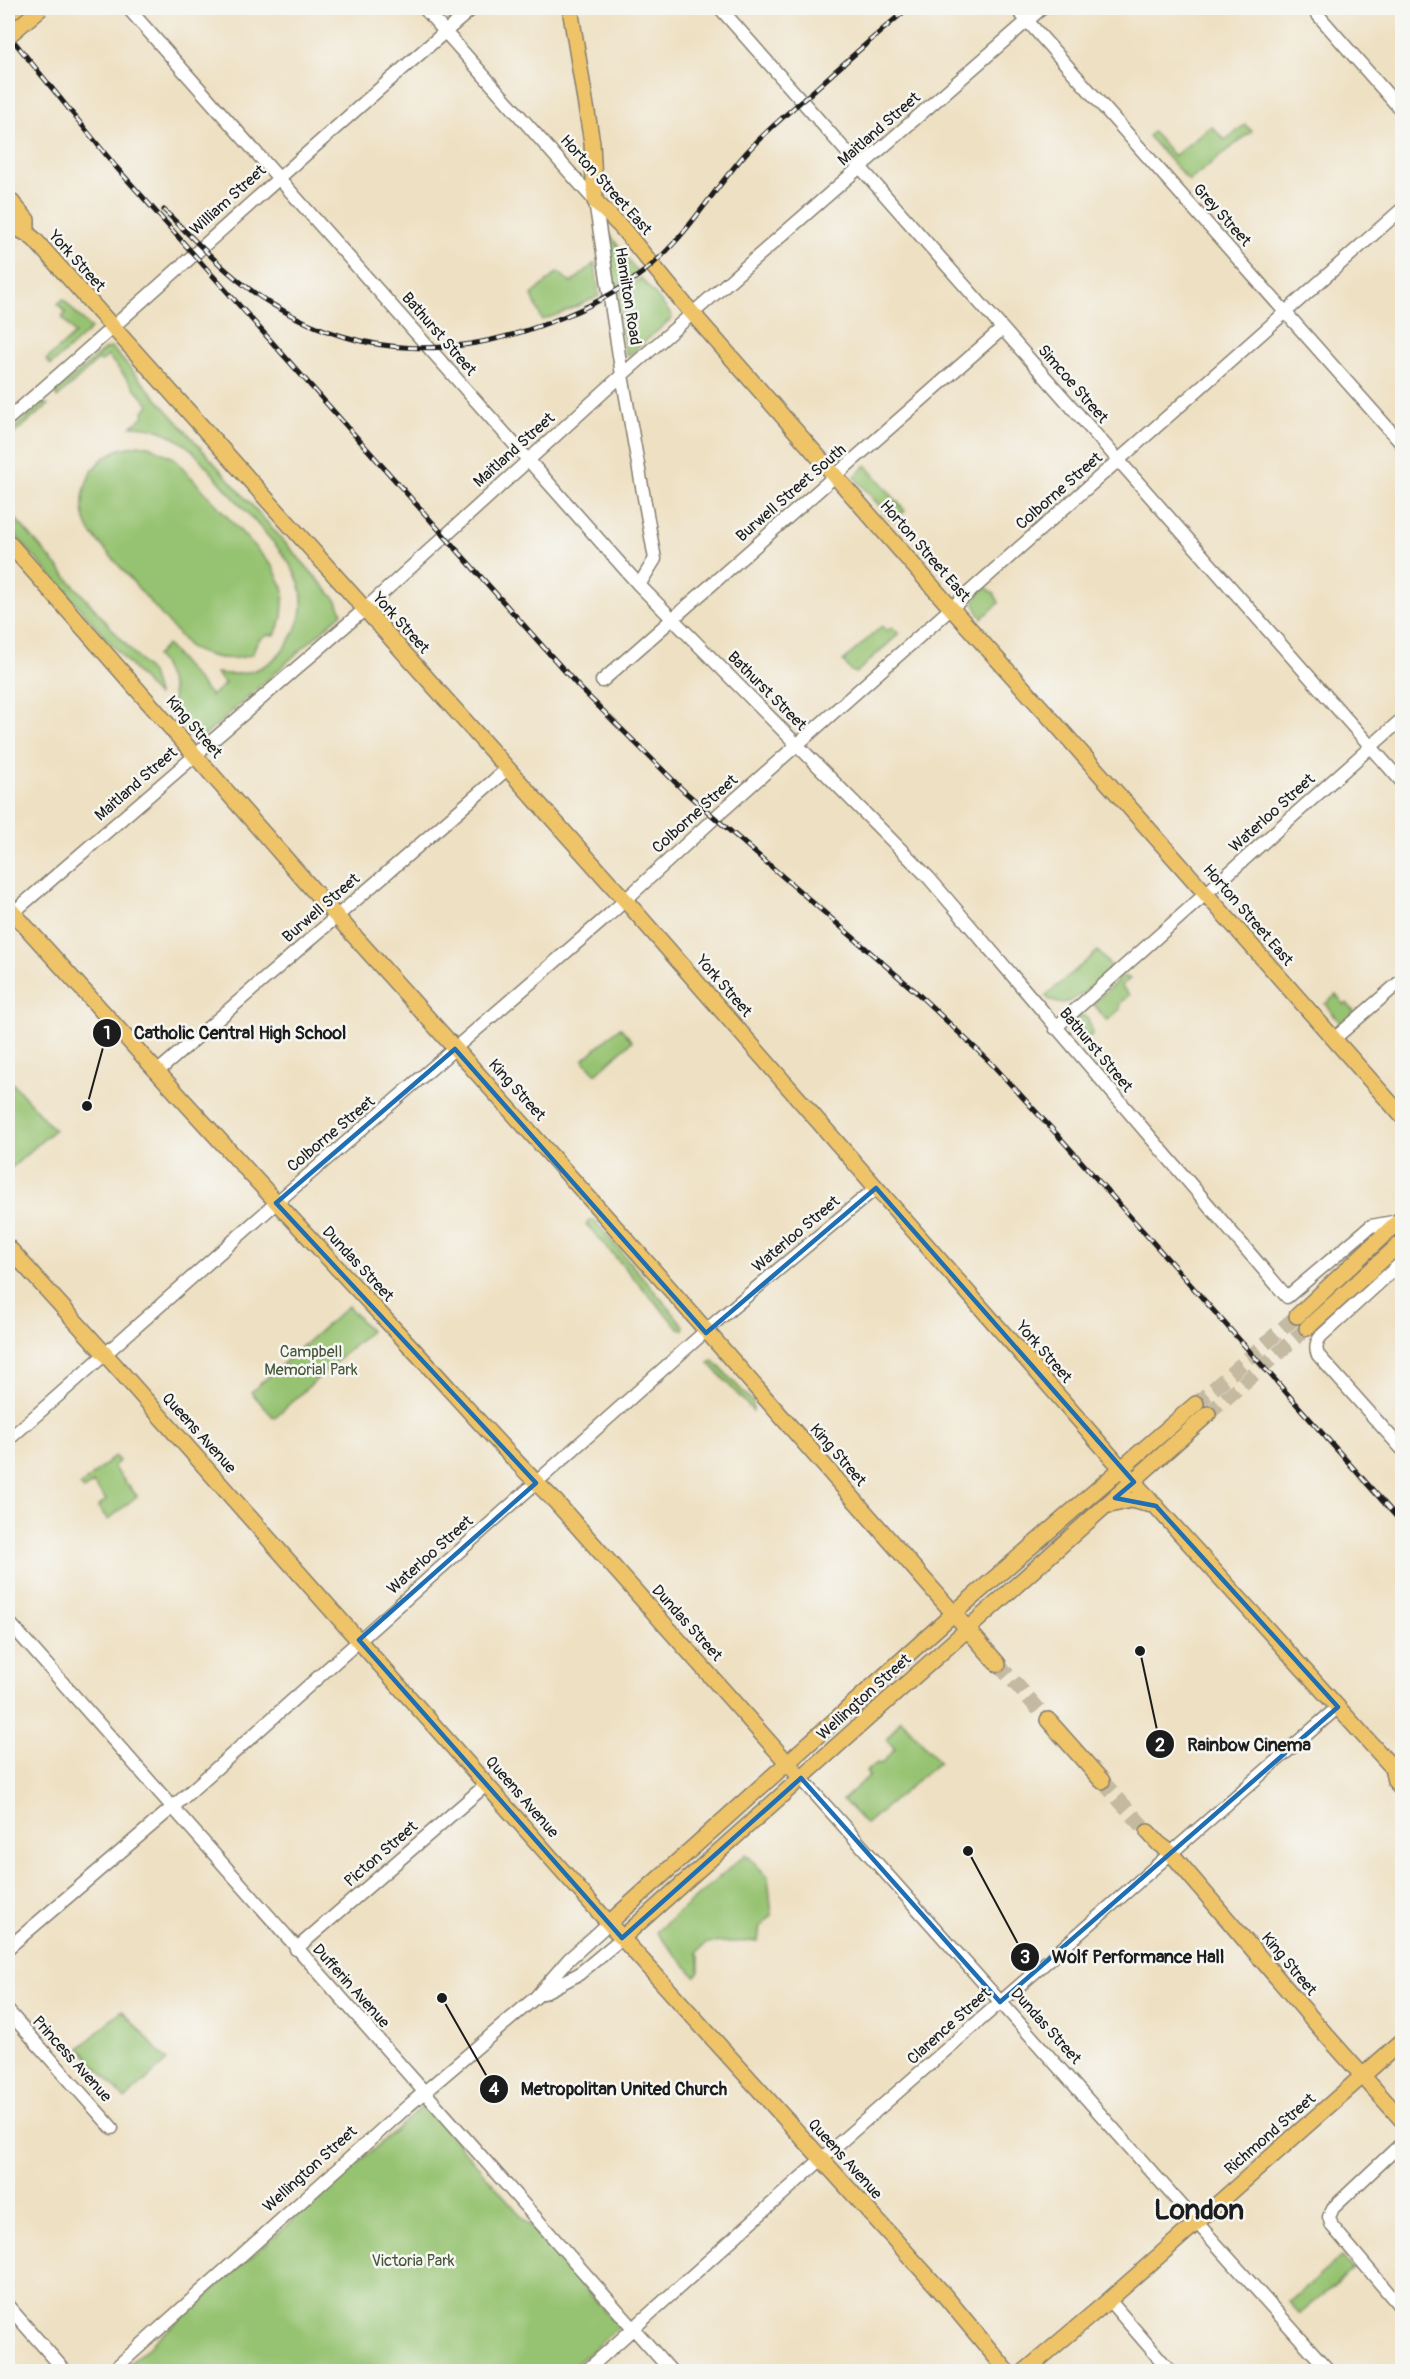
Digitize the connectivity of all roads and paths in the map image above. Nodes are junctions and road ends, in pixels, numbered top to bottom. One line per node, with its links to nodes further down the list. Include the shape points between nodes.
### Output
1 (19, 8): 11 (main road)
2 (41, 8): 14 (main road, bridge)
3 (128, 8): 17 (street, Bathurst Street)
4 (424, 8): 13 (street, Horton Street East)
5 (473, 8): 13 (street, William Street)
6 (570, 8): 19 (main road, Hamilton Road, via 592,142)
7 (720, 8): 16 (street, Simcoe Street)
8 (1016, 8): 12 (street, Grey Street)
9 (1042, 8): 12 (street, Maitland Street)
10 (1312, 8): 15 (street)
11 (8, 18)
12 (1027, 20): 16 (street, Maitland Street); 23 (street, Grey Street)
13 (445, 31): 17 (street, William Street); 19 (street, Horton Street East)
14 (8, 36)
15 (1402, 111)
16 (860, 167): 24 (street, Maitland Street); 26 (street, Simcoe Street)
17 (278, 177): 25 (street, William Street); 30 (street, Bathurst Street)
18 (8, 198): 22 (main road, York Street, via 27,220)
19 (596, 201): 24 (main road, Horton Street East); 27 (street, Hamilton Road)
20 (1402, 209): 23 (street, Colborne Street)
21 (8, 220): 22 (main road, York Street, via 14,228)
22 (27, 231): 25 (main road, York Street)
23 (1286, 312): 29 (street, Grey Street); 31 (street, Colborne Street)
24 (693, 314): 27 (street, Maitland Street); 32 (main road, Horton Street East)
25 (113, 328): 28 (street, William Street); 36 (main road, York Street)
26 (1002, 329): 31 (street, Simcoe Street); 32 (street, Burwell Street South)
27 (622, 375): 30 (street, Maitland Street); 34 (street, Hamilton Road, via 655,559)
28 (8, 419)
29 (1402, 444)
30 (527, 460): 34 (street, Bathurst Street); 36 (street, Maitland Street)
31 (1119, 461): 35 (street, Colborne Street); 41 (street, Simcoe Street)
32 (836, 476): 35 (main road, Horton Street East); 37 (street, Burwell Street South)
33 (8, 542): 42 (main road, King Street)
34 (639, 585): 37 (street, Bathurst Street)
35 (951, 608): 40 (street, Colborne Street); 45 (main road, Horton Street East)
36 (364, 609): 42 (street, Maitland Street); 43 (main road, York Street)
37 (672, 618): 38 (street, Burwell Street South); 40 (street, Bathurst Street)
38 (602, 681)
39 (1402, 719): 41 (street, Waterloo Street)
40 (798, 745): 46 (street, Colborne Street); 50 (street, Bathurst Street, via 929,878)
41 (1371, 747): 44 (street, Simcoe Street); 45 (street, Waterloo Street)
42 (194, 755): 47 (street, Maitland Street); 48 (main road, King Street)
43 (507, 769): 46 (main road, York Street); 48 (street, Burwell Street)
44 (1402, 783)
45 (1206, 894): 50 (street, Waterloo Street); 51 (main road, Horton Street East)
46 (626, 900): 52 (street, Colborne Street); 55 (main road, York Street)
47 (9, 912): 53 (main road, Dundas Street)
48 (338, 915): 52 (main road, King Street); 53 (street, Burwell Street)
49 (1402, 980): 51 (street)
50 (1055, 1028): 57 (street, Bathurst Street, via 1287,1297 1371,1226)
51 (1334, 1039): 54 (main road, Horton Street East)
52 (455, 1049): 56 (street, Colborne Street); 63 (main road, King Street)
53 (157, 1072): 56 (main road, Dundas Street)
54 (1402, 1116)
55 (876, 1188): 63 (street, Waterloo Street); 67 (main road, York Street)
56 (276, 1203): 64 (street, Colborne Street); 69 (main road, Dundas Street)
57 (1400, 1220): 61 (main road)
58 (1402, 1242): 62 (main road)
59 (8, 1247): 64 (main road, Queens Avenue)
60 (1402, 1262): 66 (street, via 1321,1336 1316,1345 1318,1355)
61 (1297, 1316)
62 (1307, 1328)
63 (706, 1333): 69 (street, Waterloo Street); 72 (main road, King Street)
64 (105, 1354): 65 (street, Colborne Street); 75 (main road, Queens Avenue)
65 (8, 1440)
66 (1402, 1449)
67 (1122, 1469): 68 (main road, York Street); 68 (main road, Wellington Street, via 1202,1409); 72 (main road, Wellington Street)
68 (1134, 1482): 70 (main road, Wellington Street); 71 (main road, York Street)
69 (536, 1483): 75 (street, Waterloo Street); 79 (main road, Dundas Street)
70 (1107, 1506): 71 (main road, via 1130,1500); 74 (main road, Wellington Street)
71 (1156, 1506): 77 (main road, York Street)
72 (953, 1614): 74 (main road, King Street); 79 (main road, Wellington Street)
73 (8, 1621): 85 (street, Dufferin Avenue)
74 (966, 1628): 76 (main road, King Street); 81 (main road, Wellington Street)
75 (359, 1640): 83 (main road, Queens Avenue); 85 (street, Waterloo Street)
76 (998, 1664)
77 (1338, 1707): 80 (main road, York Street); 87 (street, Clarence Street)
78 (1048, 1720): 82 (main road)
79 (788, 1763): 81 (main road, Dundas Street); 88 (main road, Wellington Street)
80 (1397, 1768): 84 (main road, York Street, via 1395,1781)
81 (801, 1778): 89 (main road, Wellington Street); 93 (street, Dundas Street)
82 (1102, 1781)
83 (487, 1784): 88 (main road, Queens Avenue); 91 (street, Picton Street)
84 (1402, 1790)
85 (173, 1808): 90 (street, Waterloo Street); 91 (street, Dufferin Avenue)
86 (1148, 1832): 87 (main road, King Street)
87 (1170, 1852): 93 (street, Clarence Street); 96 (main road, King Street)
88 (609, 1923): 89 (main road, Queens Avenue); 92 (street, Wellington Street, via 569,1959)
89 (622, 1938): 92 (street, Wellington Street, via 579,1974); 101 (main road, Queens Avenue)
90 (8, 1948)
91 (296, 1949): 97 (street, Dufferin Avenue)
92 (536, 1997): 97 (street, Wellington Street)
93 (1000, 2002): 101 (street, Clarence Street); 102 (street, Dundas Street)
94 (8, 2011): 99 (street, Princess Avenue)
95 (1402, 2041): 96 (main road, Richmond Street)
96 (1363, 2075): 98 (main road, King Street); 102 (main road, Richmond Street)
97 (424, 2092): 106 (street, Dufferin Avenue); 108 (street, Wellington Street)
98 (1402, 2120)
99 (112, 2128)
100 (1402, 2143): 105 (street, via 1329,2217 1332,2226)
101 (821, 2160): 106 (street, Clarence Street); 111 (main road, Queens Avenue, via 940,2290)
102 (1197, 2222): 103 (main road, Richmond Street); 114 (street, Dundas Street)
103 (1109, 2301): 112 (main road, Richmond Street); 113 (street)
104 (8, 2306): 107 (street)
105 (1402, 2309)
106 (633, 2328): 109 (street, Clarence Street); 110 (street, Dufferin Avenue)
107 (66, 2372)
108 (111, 2372)
109 (585, 2372)
110 (672, 2372)
111 (1008, 2372)
112 (1024, 2372)
113 (1171, 2372)
114 (1330, 2372)

